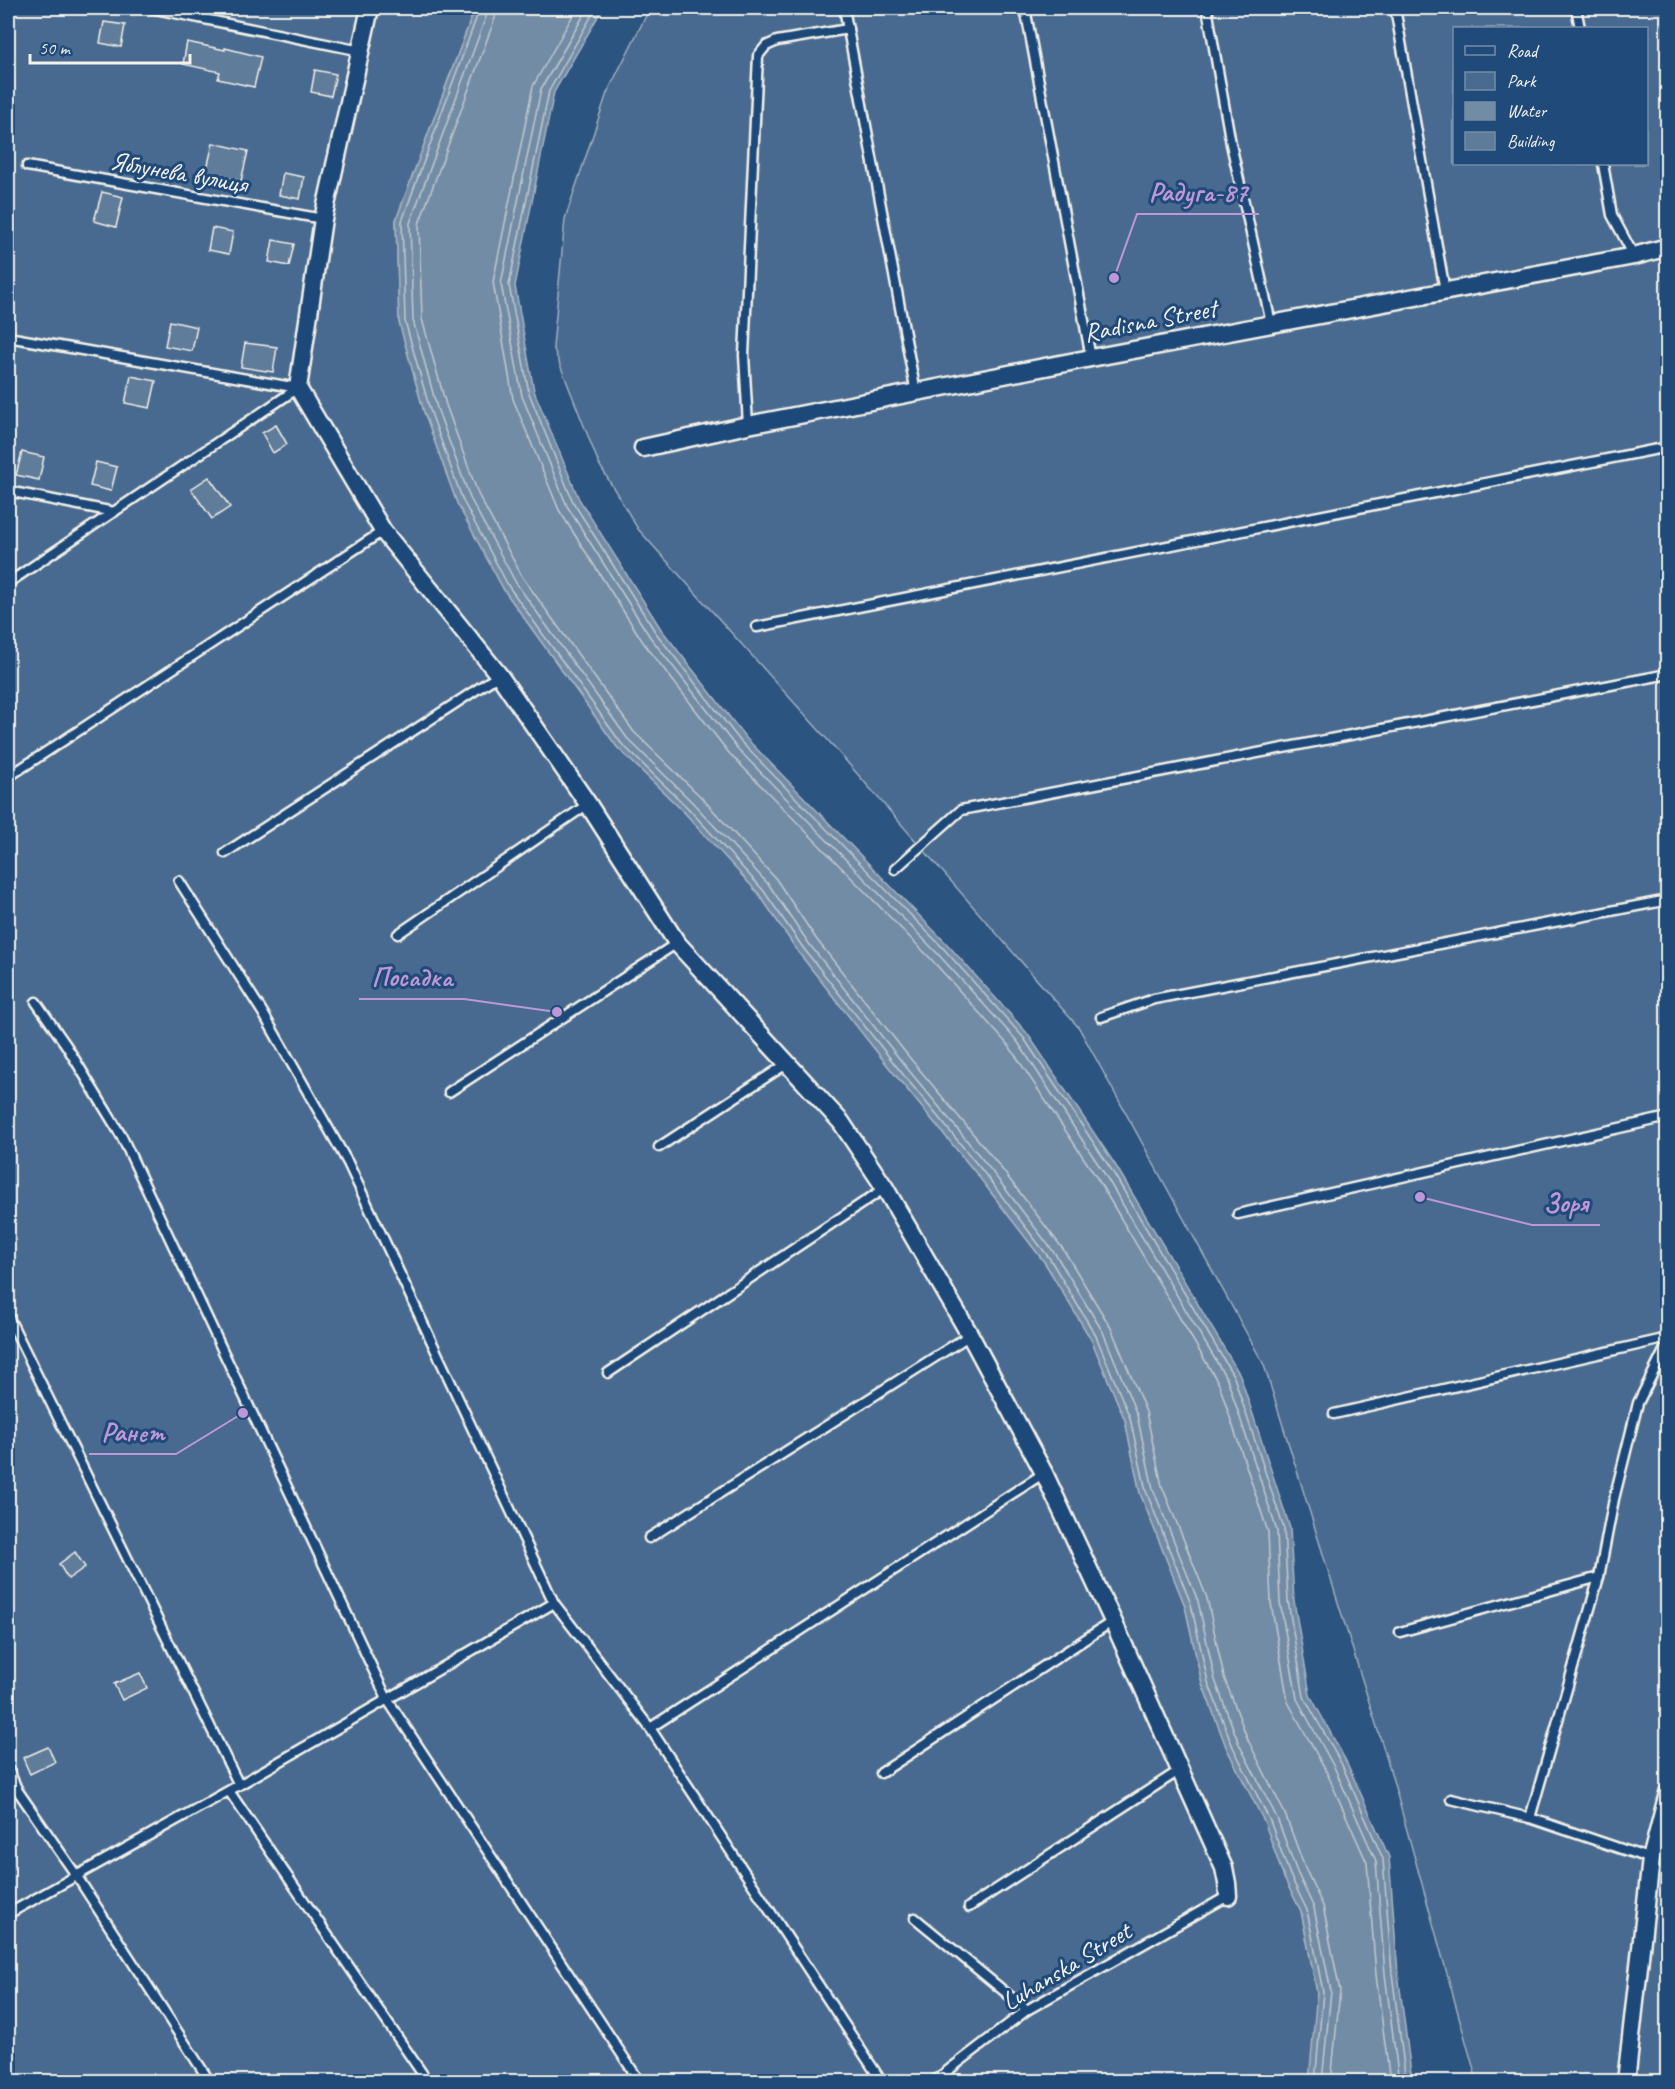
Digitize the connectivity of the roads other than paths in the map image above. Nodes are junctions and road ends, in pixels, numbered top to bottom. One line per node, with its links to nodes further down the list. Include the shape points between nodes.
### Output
1 (150, 8): 10 (lane)
2 (370, 8): 10 (street)
3 (844, 8): 9 (lane)
4 (1025, 8): 19 (lane)
5 (1208, 8): 17 (lane, via 1231,144)
6 (1395, 8): 16 (lane)
7 (1576, 8): 8 (lane)
8 (1580, 27)
9 (848, 29): 21 (lane); 22 (lane, via 777,41 758,56 744,355)
10 (361, 51): 13 (street)
11 (1603, 165): 15 (lane, via 1612,215)
12 (27, 166): 13 (lane, Яблунева вулиця)
13 (323, 219): 20 (street)
14 (1668, 247): 15 (street, Radisna Street)
15 (1634, 256): 16 (street, Radisna Street)
16 (1445, 291): 17 (street, Radisna Street)
17 (1271, 323): 19 (street, Radisna Street)
18 (8, 337): 20 (lane)
19 (1091, 358): 21 (street, Radisna Street)
20 (298, 388): 26 (lane); 27 (street)
21 (916, 393): 22 (street, Radisna Street)
22 (748, 425): 24 (street, Radisna Street)
23 (1668, 447): 29 (lane)
24 (643, 448)
25 (8, 491): 26 (lane)
26 (114, 512): 28 (lane)
27 (383, 531): 31 (street); 32 (lane)
28 (8, 583)
29 (757, 627)
30 (1668, 674): 35 (lane, via 961,810)
31 (499, 675): 33 (street); 34 (lane)
32 (8, 777)
33 (588, 804): 38 (lane); 39 (street)
34 (225, 853)
35 (895, 869)
36 (179, 881): 57 (lane, via 263,1013 348,1163)
37 (1668, 900): 41 (lane, via 1154,999)
38 (398, 934)
39 (677, 943): 42 (street); 43 (lane)
40 (36, 1002): 60 (lane, via 122,1137)
41 (1101, 1017)
42 (788, 1063): 45 (lane); 46 (street, via 841,1122)
43 (449, 1092)
44 (1668, 1117): 47 (lane)
45 (659, 1147)
46 (885, 1188): 49 (street); 52 (lane)
47 (1238, 1214)
48 (8, 1316): 65 (lane)
49 (970, 1335): 54 (street); 55 (lane)
50 (1668, 1338): 53 (lane)
51 (1668, 1343): 56 (lane, via 1638,1403)
52 (608, 1373)
53 (1334, 1414)
54 (1044, 1473): 58 (street); 61 (lane)
55 (649, 1538)
56 (1599, 1577): 59 (lane); 69 (lane)
57 (554, 1603): 60 (lane); 61 (lane)
58 (1113, 1621): 63 (street); 64 (lane)
59 (1400, 1632)
60 (387, 1699): 65 (lane); 79 (lane)
61 (650, 1728): 80 (lane)
62 (8, 1769): 71 (lane, via 18,1791)
63 (1180, 1770): 72 (street, via 1224,1868); 73 (lane)
64 (881, 1773)
65 (239, 1785): 66 (lane)
66 (229, 1791): 71 (lane); 78 (lane)
67 (1668, 1793): 70 (street)
68 (1451, 1800): 69 (lane)
69 (1530, 1818): 70 (lane)
70 (1651, 1859): 82 (street)
71 (76, 1875): 74 (lane); 77 (lane)
72 (1228, 1896): 76 (lane, Luhanska Street)
73 (969, 1907)
74 (8, 1914)
75 (915, 1918): 76 (lane)
76 (1027, 2010): 81 (lane, Luhanska Street)
77 (210, 2082)
78 (428, 2082)
79 (640, 2082)
80 (882, 2082)
81 (933, 2082)
82 (1626, 2082)

